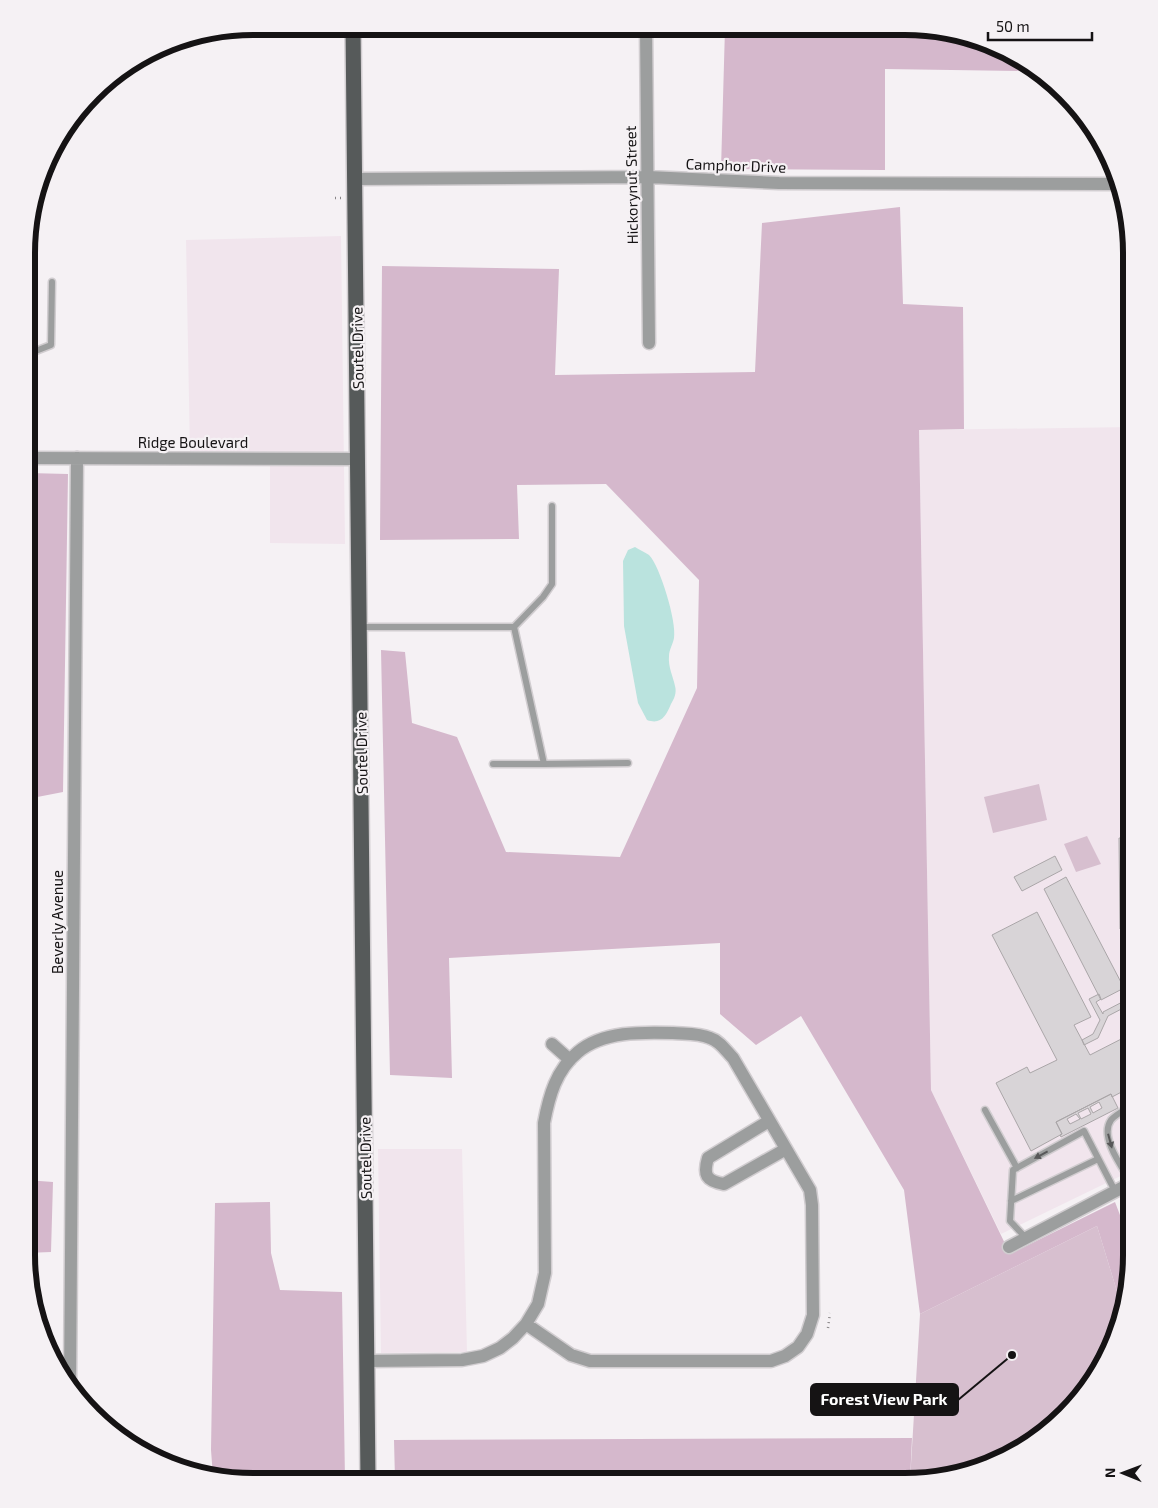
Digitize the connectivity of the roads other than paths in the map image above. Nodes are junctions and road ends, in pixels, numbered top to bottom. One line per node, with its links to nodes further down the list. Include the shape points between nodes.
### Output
1 (353, 35): 4 (main road, Soutel Drive)
2 (646, 35): 3 (street, Hickorynut Street)
3 (648, 177): 4 (street, Camphor Drive); 5 (street, Camphor Drive, via 779,183); 7 (street, Hickorynut Street)
4 (354, 179): 11 (main road, Soutel Drive)
5 (1111, 184)
6 (52, 282): 8 (lane, via 51,345)
7 (650, 343)
8 (35, 351)
9 (35, 458): 10 (street, Ridge Boulevard)
10 (77, 458): 11 (street, Ridge Boulevard); 34 (street, Beverly Avenue)
11 (358, 459): 13 (main road, Soutel Drive)
12 (552, 506): 14 (lane, via 552,584 544,597)
13 (359, 627): 14 (lane); 33 (main road, Soutel Drive)
14 (514, 627): 17 (lane)
15 (628, 763): 17 (lane)
16 (493, 764): 17 (lane)
17 (544, 764)
18 (552, 1044): 19 (street)
19 (570, 1060): 22 (street, via 594,1042 631,1033 696,1034 712,1038 732,1058); 32 (street, via 557,1077 544,1123 545,1273 538,1304)
20 (985, 1110): 25 (lane)
21 (1123, 1111): 26 (lane, one-way to 26, via 1111,1121 1108,1129 1109,1141)
22 (769, 1121): 23 (street); 23 (street, via 708,1158 706,1176 712,1182 724,1184)
23 (786, 1149): 32 (street, via 810,1190 813,1315 807,1334 798,1347 785,1356 771,1361 590,1361 571,1355)
24 (1098, 1159): 25 (lane, one-way to 25, via 1084,1132); 28 (lane); 29 (lane)
25 (1017, 1168): 29 (lane, via 1013,1170)
26 (1123, 1169)
27 (1123, 1186): 28 (street)
28 (1115, 1191): 30 (street)
29 (1011, 1201): 30 (lane, via 1010,1221)
30 (1026, 1238): 31 (street)
31 (1009, 1247)
32 (526, 1324): 33 (street, via 514,1338 483,1356 462,1360)
33 (367, 1361): 35 (main road, Soutel Drive)
34 (70, 1373)
35 (368, 1473)

